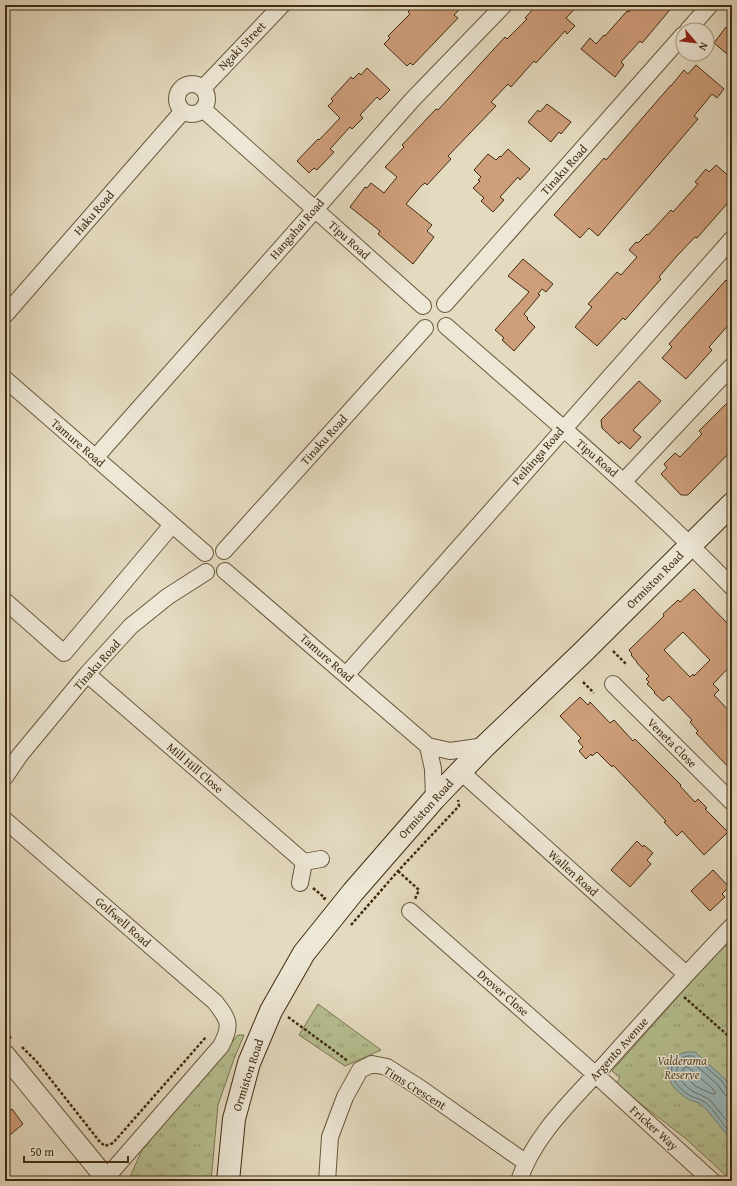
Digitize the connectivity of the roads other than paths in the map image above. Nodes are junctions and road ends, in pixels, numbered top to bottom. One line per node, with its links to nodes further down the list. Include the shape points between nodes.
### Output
1 (282, 5): 6 (street, Ngaki Street)
2 (504, 5): 9 (street, Hangahai Road, via 413,99)
3 (710, 5): 4 (street)
4 (695, 22)
5 (675, 44): 11 (street, Tinaku Road)
6 (203, 88): 7 (street, via 208,96); 8 (street, via 189,84 180,90 177,103)
7 (204, 110): 8 (street, via 191,115); 9 (street, Tipu Road)
8 (182, 111): 13 (street, Haku Road)
9 (314, 209): 12 (street, Tipu Road); 19 (street, Hangahai Road)
10 (732, 239): 18 (street, Peihinga Road)
11 (445, 304): 12 (street, via 436,300); 14 (street, via 450,312)
12 (423, 306): 15 (street, via 420,310 420,320)
13 (5, 315)
14 (446, 326): 15 (street, via 438,331); 18 (street, Tipu Road)
15 (425, 328): 24 (street, Tinaku Road)
16 (732, 366): 20 (street)
17 (5, 379): 19 (street, Tamure Road)
18 (563, 429): 20 (street, Tipu Road); 31 (street, Peihinga Road)
19 (95, 458): 22 (street, Tamure Road)
20 (624, 481): 23 (street, Tipu Road)
21 (732, 504): 23 (main road, Ormiston Road)
22 (172, 525): 25 (street, Tamure Road); 29 (street, via 64,653)
23 (691, 544): 28 (street, Tipu Road); 34 (main road, Ormiston Road)
24 (224, 551): 25 (street, via 216,548); 26 (street, via 229,563)
25 (205, 553): 27 (street, via 202,560)
26 (225, 570): 27 (street, via 214,575); 31 (street, Tamure Road)
27 (206, 572): 30 (street, Tinaku Road, via 167,597 131,626)
28 (732, 587)
29 (5, 601)
30 (87, 674): 36 (street, Tinaku Road); 41 (street, Mill Hill Close)
31 (346, 675): 33 (street, Tamure Road)
32 (613, 684): 38 (street, Veneta Close)
33 (428, 746): 34 (street, Tamure Road, via 450,751); 37 (street, via 433,769)
34 (485, 746): 35 (main road, Ormiston Road)
35 (460, 771): 37 (main road, Ormiston Road); 45 (street, Wallen Road)
36 (5, 777)
37 (434, 799): 50 (main road, Ormiston Road, via 304,953 271,1011 249,1063 234,1119)
38 (732, 802)
39 (5, 820): 49 (street, Golfwell Road, via 216,1002 228,1023 228,1032 221,1046)
40 (321, 858): 41 (street)
41 (304, 862): 42 (street)
42 (300, 884)
43 (410, 911): 47 (street, Drover Close)
44 (732, 926): 45 (street, Argento Avenue)
45 (686, 974): 47 (street, Argento Avenue)
46 (12, 1046): 49 (street)
47 (596, 1075): 48 (street, Argento Avenue, via 550,1126); 53 (street, Fricker Way)
48 (525, 1162): 51 (street, Tims Crescent, via 420,1088 387,1067 372,1064 360,1070 345,1098 330,1137); 52 (street, Argento Avenue)
49 (107, 1180)
50 (228, 1181)
51 (327, 1181)
52 (519, 1181)
53 (712, 1181)

